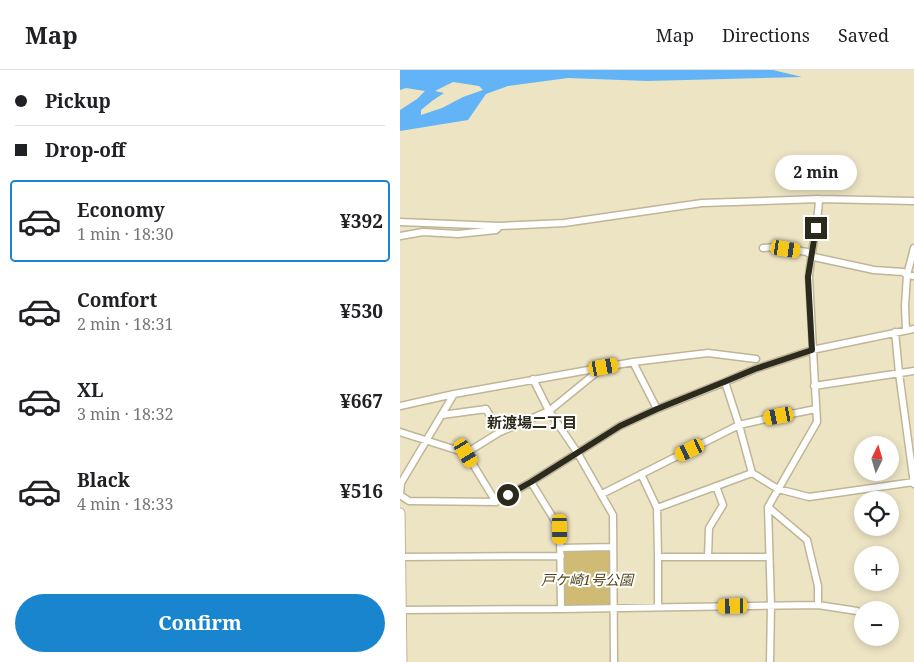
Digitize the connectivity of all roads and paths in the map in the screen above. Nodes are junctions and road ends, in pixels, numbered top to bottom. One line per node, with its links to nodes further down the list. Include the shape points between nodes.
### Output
1 (819, 199): 2 (street); 4 (street, via 702,203 564,223); 8 (street)
2 (914, 201)
3 (400, 222): 4 (street)
4 (500, 226): 5 (street, via 496,230 458,234 423,232)
5 (400, 236)
6 (763, 248): 8 (street, via 807,252)
7 (914, 248): 9 (street)
8 (811, 256): 9 (street, via 874,270 903,272); 13 (street, via 808,277)
9 (910, 276): 11 (street, via 905,306)
10 (914, 329): 11 (street)
11 (906, 330): 12 (street)
12 (895, 332): 13 (street); 18 (street)
13 (812, 350): 20 (street); 21 (street)
14 (756, 359): 15 (street, via 708,352)
15 (633, 362): 16 (street); 25 (street)
16 (604, 367): 19 (street); 26 (street)
17 (914, 371): 18 (street)
18 (899, 373): 21 (street); 37 (street)
19 (533, 379): 22 (street); 26 (street)
20 (724, 382): 25 (street); 28 (street)
21 (814, 386): 24 (street)
22 (454, 394): 23 (street); 27 (street)
23 (400, 406)
24 (816, 408): 28 (street); 39 (street, via 817,422)
25 (657, 409): 32 (street, via 620,426)
26 (549, 410): 30 (street); 32 (street)
27 (442, 415): 30 (street, via 486,409); 31 (street)
28 (739, 426): 34 (street); 35 (street)
29 (400, 432): 31 (street)
30 (500, 432): 33 (street)
31 (427, 441): 33 (street); 41 (street, via 401,483)
32 (577, 452): 36 (street); 40 (street)
33 (466, 453): 42 (street)
34 (752, 473): 38 (street); 39 (street)
35 (641, 474): 40 (street); 44 (street)
36 (531, 482): 42 (street); 47 (street, via 560,529)
37 (914, 482): 39 (street, via 809,497)
38 (716, 486): 44 (street); 50 (street, via 723,505 709,528)
39 (778, 489): 43 (street)
40 (602, 494): 46 (street, via 613,515)
41 (400, 495): 42 (street, via 409,501)
42 (496, 502)
43 (768, 507): 51 (street); 53 (street, via 807,540 818,586)
44 (657, 508): 49 (street)
45 (400, 513): 48 (street)
46 (613, 547): 47 (street); 55 (street)
47 (560, 552): 48 (street); 56 (street)
48 (400, 557): 57 (street)
49 (658, 557): 50 (street); 54 (street)
50 (708, 557): 51 (street)
51 (769, 557): 52 (street)
52 (770, 605): 53 (street); 54 (street); 61 (street)
53 (818, 605): 58 (street)
54 (658, 607): 55 (street)
55 (614, 608): 56 (street); 60 (street)
56 (561, 609): 57 (street)
57 (401, 610): 59 (street)
58 (854, 611)
59 (402, 662)
60 (614, 662)
61 (770, 662)

